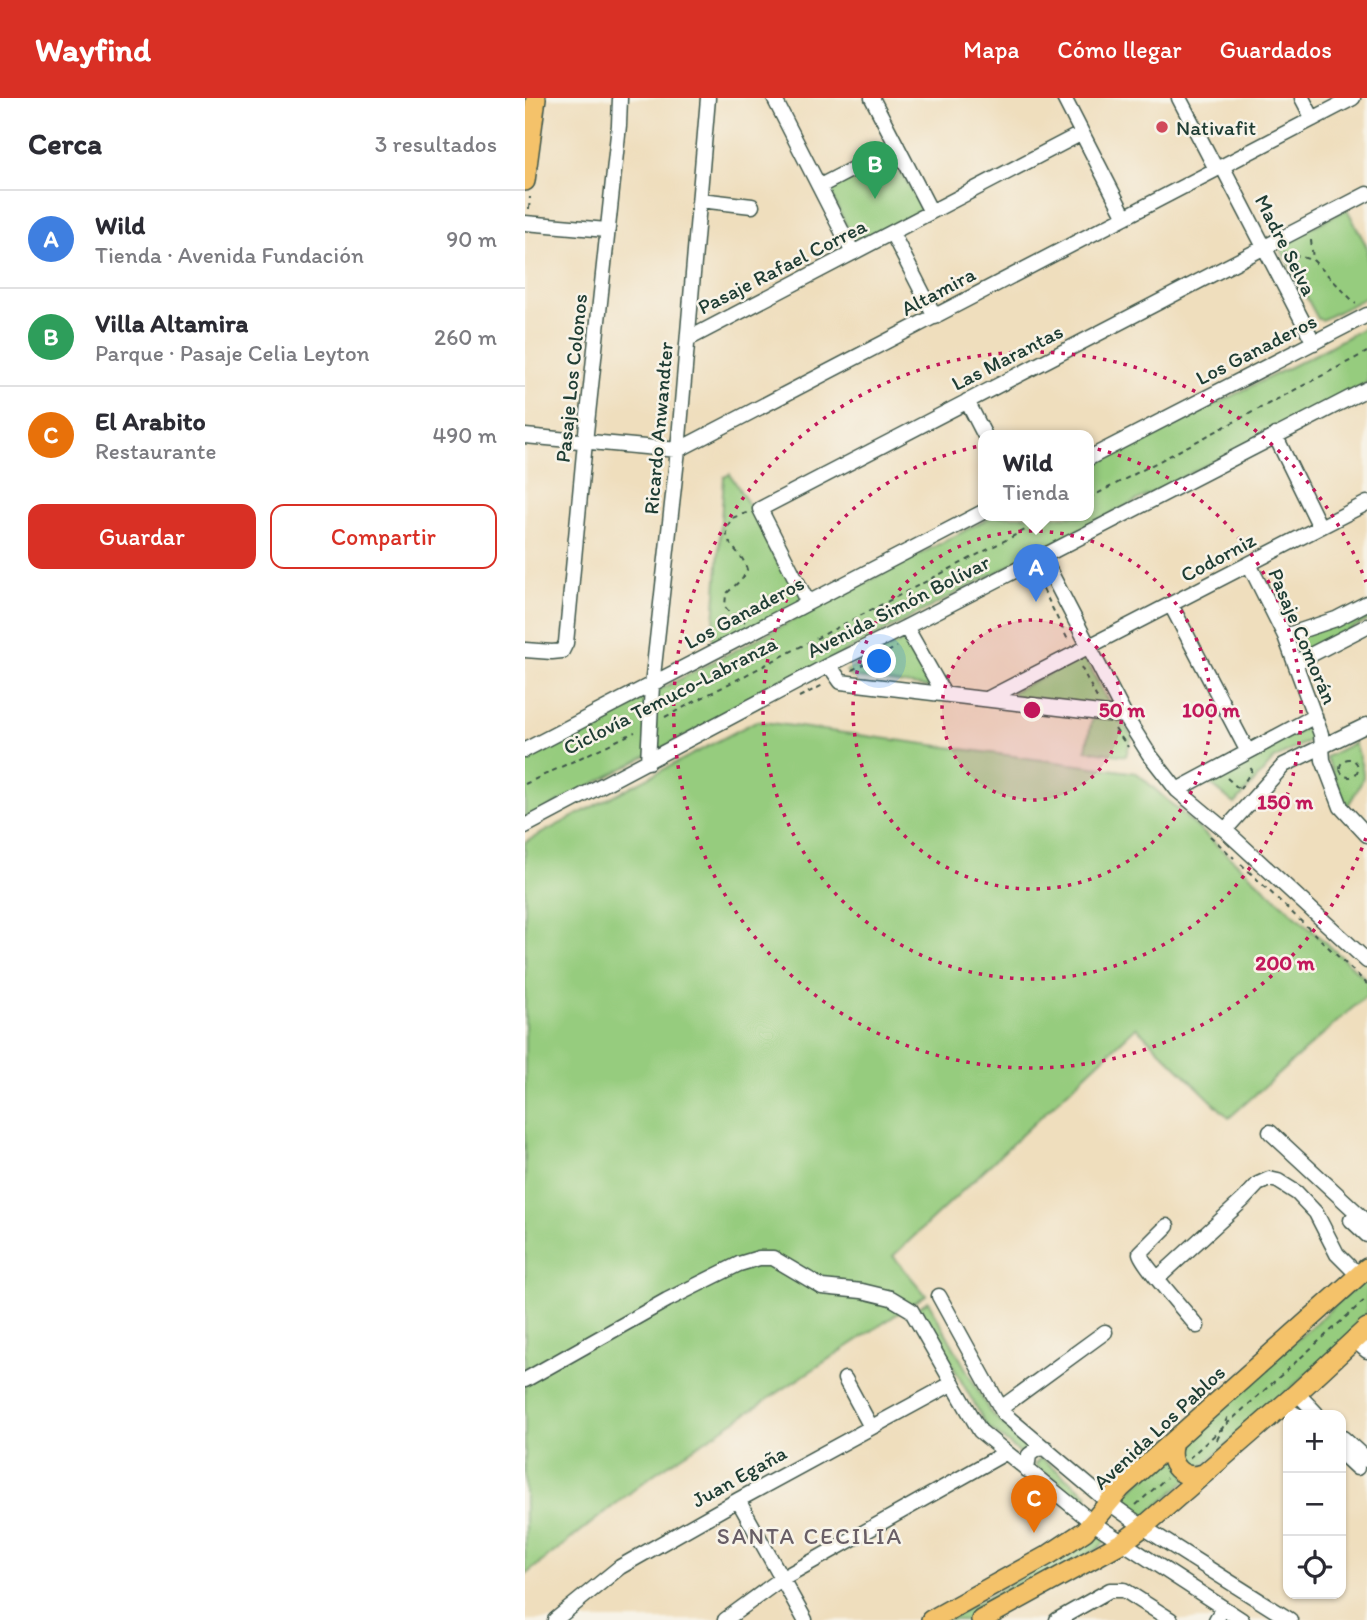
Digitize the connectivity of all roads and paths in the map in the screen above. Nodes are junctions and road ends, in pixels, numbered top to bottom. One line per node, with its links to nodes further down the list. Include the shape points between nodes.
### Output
1 (536, 98): 14 (main road)
2 (620, 98): 23 (street, Pasaje Los Colonos)
3 (708, 98): 17 (street, Ricardo Anwandter)
4 (774, 98): 15 (street)
5 (872, 98): 12 (street)
6 (1064, 98): 11 (street)
7 (1179, 98): 13 (street, Madre Selva)
8 (1302, 98): 10 (street)
9 (1353, 98): 10 (street, Altamira)
10 (1313, 119): 13 (street, Altamira)
11 (1082, 133): 19 (street, Pasaje Rafael Correa); 20 (street)
12 (897, 146): 15 (street); 19 (street)
13 (1219, 167): 20 (street, Altamira); 25 (street, Madre Selva)
14 (525, 181)
15 (820, 186): 26 (street)
16 (1367, 194): 22 (street, Las Marantas)
17 (700, 200): 18 (street); 30 (street, Ricardo Anwandter)
18 (752, 206)
19 (931, 212): 24 (street, Pasaje Rafael Correa)
20 (1125, 217): 29 (street, Altamira)
21 (525, 223): 23 (street)
22 (1309, 224): 25 (street, Las Marantas); 27 (path)
23 (607, 230): 38 (street, Pasaje Los Colonos)
24 (892, 233): 26 (street, Pasaje Rafael Correa); 29 (street)
25 (1263, 247): 27 (path); 31 (street, Madre Selva); 34 (street, Las Marantas)
26 (853, 253): 30 (street, Pasaje Rafael Correa)
27 (1313, 260): 28 (path)
28 (1367, 315): 31 (street, Los Ganaderos)
29 (935, 317): 39 (street, Altamira)
30 (688, 339): 39 (street, Ricardo Anwandter)
31 (1314, 343): 40 (street, Los Ganaderos)
32 (1367, 352): 41 (path)
33 (1367, 389): 36 (street, Avenida Simón Bolívar)
34 (967, 401): 35 (street); 43 (street, Las Marantas, via 760,509)
35 (982, 430)
36 (1275, 435): 46 (street); 47 (street, Avenida Simón Bolívar)
37 (525, 436): 38 (street)
38 (585, 442): 39 (street); 57 (street, Pasaje Los Colonos, via 566,643 562,651)
39 (678, 450): 60 (street, Ricardo Anwandter)
40 (1094, 455)
41 (1094, 495)
42 (1367, 503): 46 (street, Codorniz)
43 (763, 514): 49 (street); 54 (path, via 738,514 727,530 728,542 747,570 726,594 725,607)
44 (978, 515): 49 (street, Los Ganaderos)
45 (1042, 521): 65 (path, Ciclovía Temuco-Labranza)
46 (1320, 527): 48 (street, Codorniz)
47 (1042, 556): 53 (street, Avenida Simón Bolívar); 56 (street)
48 (1249, 564): 51 (street, Codorniz); 55 (street, Pasaje Comorán)
49 (808, 603): 54 (street, Los Ganaderos)
50 (1367, 603): 55 (street)
51 (1171, 605): 56 (street, Codorniz); 69 (street)
52 (1367, 626): 58 (street)
53 (906, 628): 59 (street, Avenida Simón Bolívar); 61 (street)
54 (756, 629): 60 (street, Los Ganaderos)
55 (1285, 636): 58 (street, Pasaje Comorán)
56 (1088, 647): 62 (street, Codorniz); 63 (street)
57 (525, 650)
58 (1295, 663): 64 (street, Pasaje Comorán)
59 (829, 665): 61 (street, via 841,682); 70 (street, Avenida Simón Bolívar)
60 (652, 685): 65 (street, Ricardo Anwandter); 68 (street, Los Ganaderos)
61 (944, 694): 62 (street)
62 (987, 699): 63 (street)
63 (1125, 716): 75 (street)
64 (1315, 716): 67 (street, Pasaje Comorán); 69 (street)
65 (649, 725): 70 (street, Ricardo Anwandter); 73 (path, Ciclovía Temuco-Labranza)
66 (1367, 725): 67 (street)
67 (1323, 747): 78 (street, via 1284,765); 79 (street, Pasaje Comorán, via 1323,760 1341,807)
68 (525, 750)
69 (1248, 759): 74 (path, via 1252,769); 75 (street)
70 (648, 762): 77 (street, Avenida Simón Bolívar)
71 (1223, 774): 74 (path)
72 (1351, 778): 72 (path, via 1358,767 1348,759 1340,771)
73 (525, 784)
74 (1240, 789): 76 (path)
75 (1177, 790): 78 (street)
76 (1244, 793)
77 (525, 826)
78 (1225, 830): 80 (street)
79 (1367, 835)
80 (1367, 961)
81 (1270, 1132): 83 (street)
82 (1351, 1220): 85 (street)
83 (1367, 1222)
84 (1167, 1226): 87 (street, via 1140,1253 1141,1261)
85 (1367, 1235)
86 (1365, 1271): 87 (street, via 1351,1268 1337,1254 1316,1213 1297,1193 1269,1179 1258,1184); 102 (main road, Avenida Los Pablos)
87 (1158, 1278): 89 (street)
88 (939, 1296): 96 (street)
89 (1197, 1326)
90 (1105, 1332): 96 (street)
91 (1364, 1337): 95 (main road)
92 (845, 1379): 101 (street)
93 (525, 1380): 94 (street, via 667,1300 739,1265 773,1258 823,1287 891,1298 911,1310)
94 (953, 1382): 101 (street, Juan Egaña); 106 (street, via 975,1424)
95 (1297, 1393): 98 (main road); 99 (street)
96 (1000, 1408): 103 (street)
97 (1230, 1410): 104 (path)
98 (1289, 1410)
99 (1313, 1410)
100 (1283, 1415): 109 (main road)
101 (871, 1427): 110 (street, Juan Egaña)
102 (1173, 1443): 109 (main road, via 1171,1459 1177,1469 1186,1475); 111 (main road, Avenida Los Pablos)
103 (1046, 1448): 108 (street, via 1029,1455); 111 (street)
104 (1213, 1450)
105 (1346, 1450): 107 (street)
106 (1005, 1453): 108 (street); 115 (street)
107 (1362, 1464)
108 (1027, 1471): 112 (street)
109 (1203, 1474): 113 (main road)
110 (738, 1500): 115 (street); 119 (street, Juan Egaña, via 620,1567)
111 (1108, 1502): 112 (main road, Avenida Los Pablos); 113 (street)
112 (1093, 1523): 114 (street); 122 (main road, Avenida Los Pablos, via 1076,1539)
113 (1143, 1527): 114 (main road); 117 (street)
114 (1123, 1542): 116 (street); 123 (main road)
115 (781, 1579): 120 (street); 121 (street)
116 (1220, 1614): 118 (street)
117 (1286, 1618)
118 (1240, 1619)
119 (555, 1620)
120 (725, 1620)
121 (805, 1620)
122 (931, 1620)
123 (982, 1620)
124 (1057, 1620): 125 (street, via 1113,1589 1124,1590)
125 (1171, 1620)

